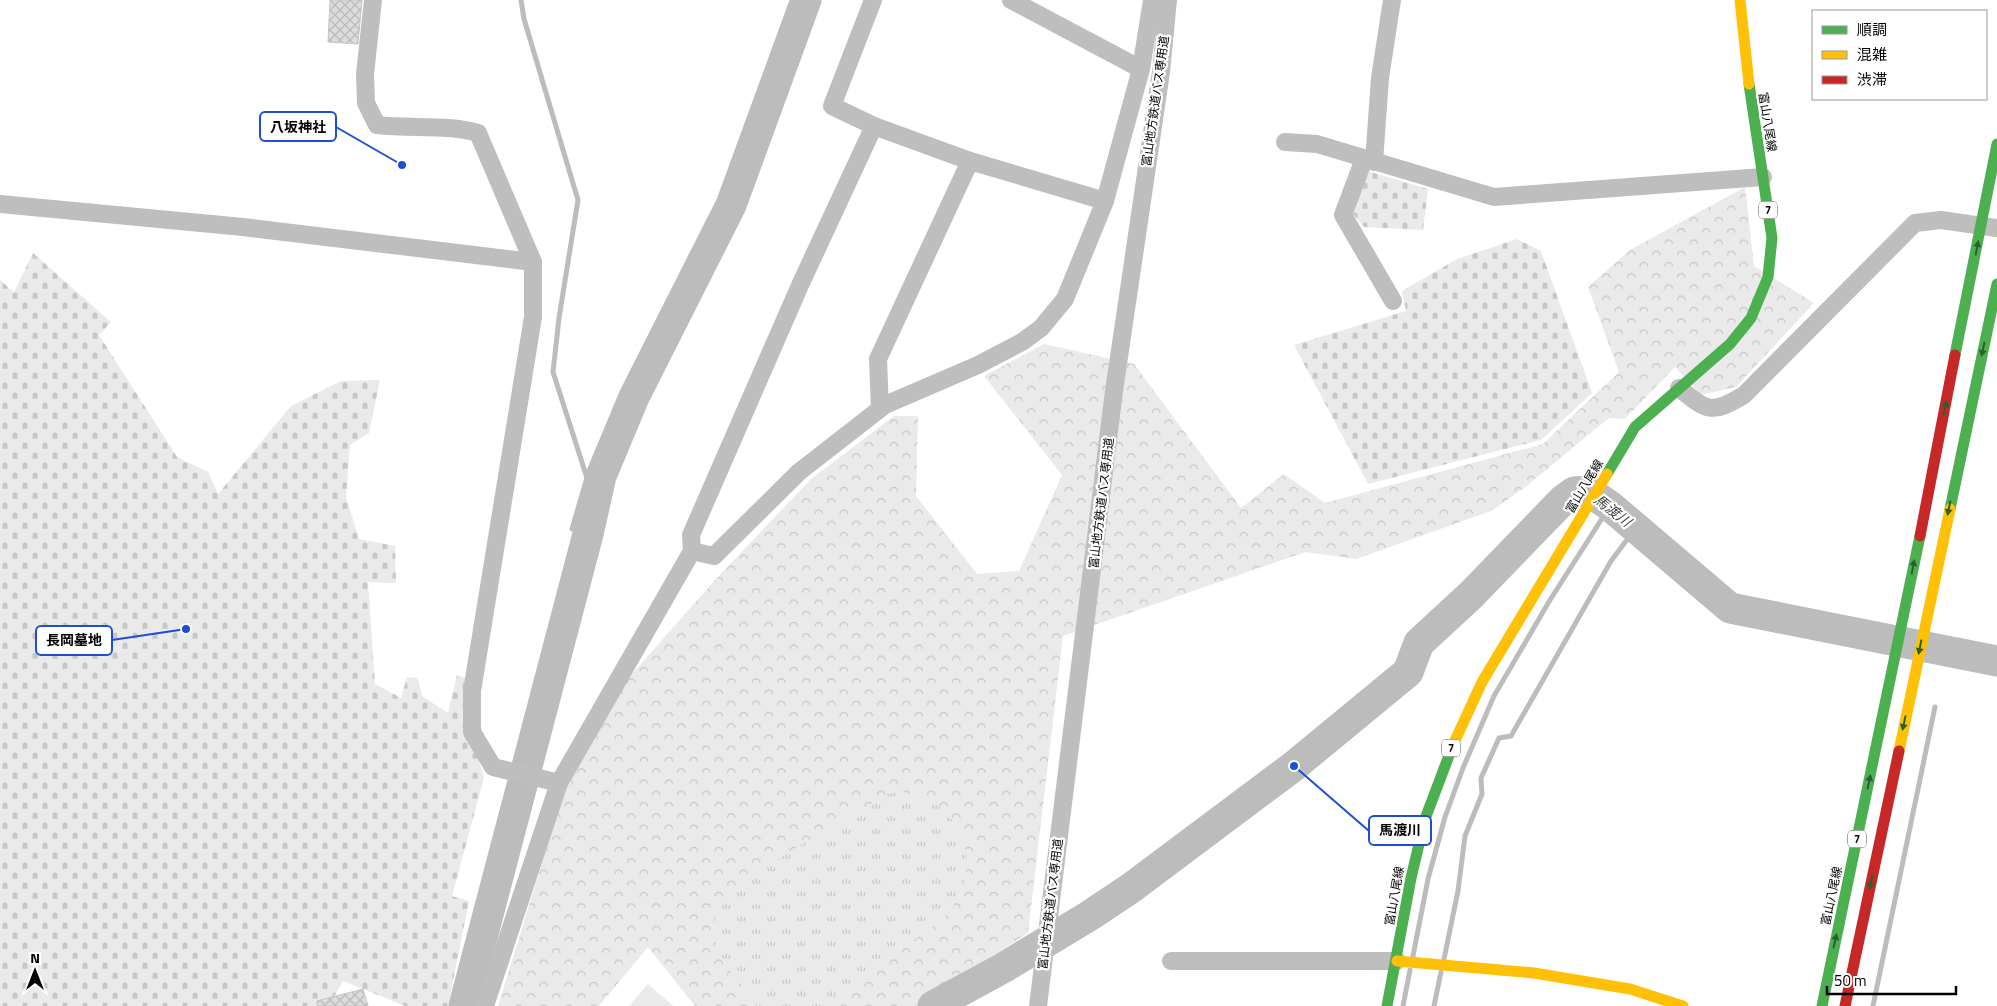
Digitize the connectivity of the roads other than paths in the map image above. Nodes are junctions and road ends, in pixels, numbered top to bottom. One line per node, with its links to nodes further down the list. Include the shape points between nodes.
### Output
1 (373, 0): 18 (street, via 365,74 366,103 377,125 407,129 459,128 478,133)
2 (873, 0): 9 (street, via 832,106)
3 (1011, 0): 8 (street)
4 (1152, 0): 8 (street)
5 (1168, 0): 28 (street, 富山地方鉄道バス専用道, via 1161,72 1114,391)
6 (1392, 0): 13 (street)
7 (1740, 0): 14 (main road, 富山八尾線 / 7)
8 (1141, 69): 15 (street)
9 (874, 126): 12 (street); 23 (street, via 691,535)
10 (1285, 142): 13 (street, via 1317,144)
11 (1997, 144): 17 (main road, 富山八尾線 / 7)
12 (970, 160): 15 (street); 22 (street, via 878,359)
13 (1369, 160): 14 (street, via 1494,197); 20 (street, via 1343,215)
14 (1763, 177): 21 (main road, 富山八尾線 / 7, via 1772,238 1768,276 1751,318 1730,344)
15 (1105, 201): 22 (street, via 1065,299 1041,328 978,365)
16 (0, 204): 18 (street, via 243,227)
17 (1989, 227): 21 (street, via 1941,220 1915,223 1758,382 1723,408 1703,407); 31 (main road, 富山八尾線 / 7, one-way to 17)
18 (533, 262): 24 (street, via 533,317 472,691 472,732 493,767)
19 (1997, 284): 32 (main road, 7, one-way to 32)
20 (1393, 301)
21 (1679, 388): 26 (main road, 富山八尾線 / 7, via 1635,427 1482,682 1455,738 1425,819)
22 (880, 409): 23 (street, via 799,472 714,556)
23 (692, 552): 24 (street)
24 (560, 783): 27 (street)
25 (1171, 961): 26 (street)
26 (1397, 961): 29 (main road, 富山八尾線 / 7); 30 (main road, via 1534,973 1630,989)
27 (486, 1006)
28 (1038, 1006)
29 (1388, 1006)
30 (1683, 1006)
31 (1822, 1006)
32 (1844, 1006)

